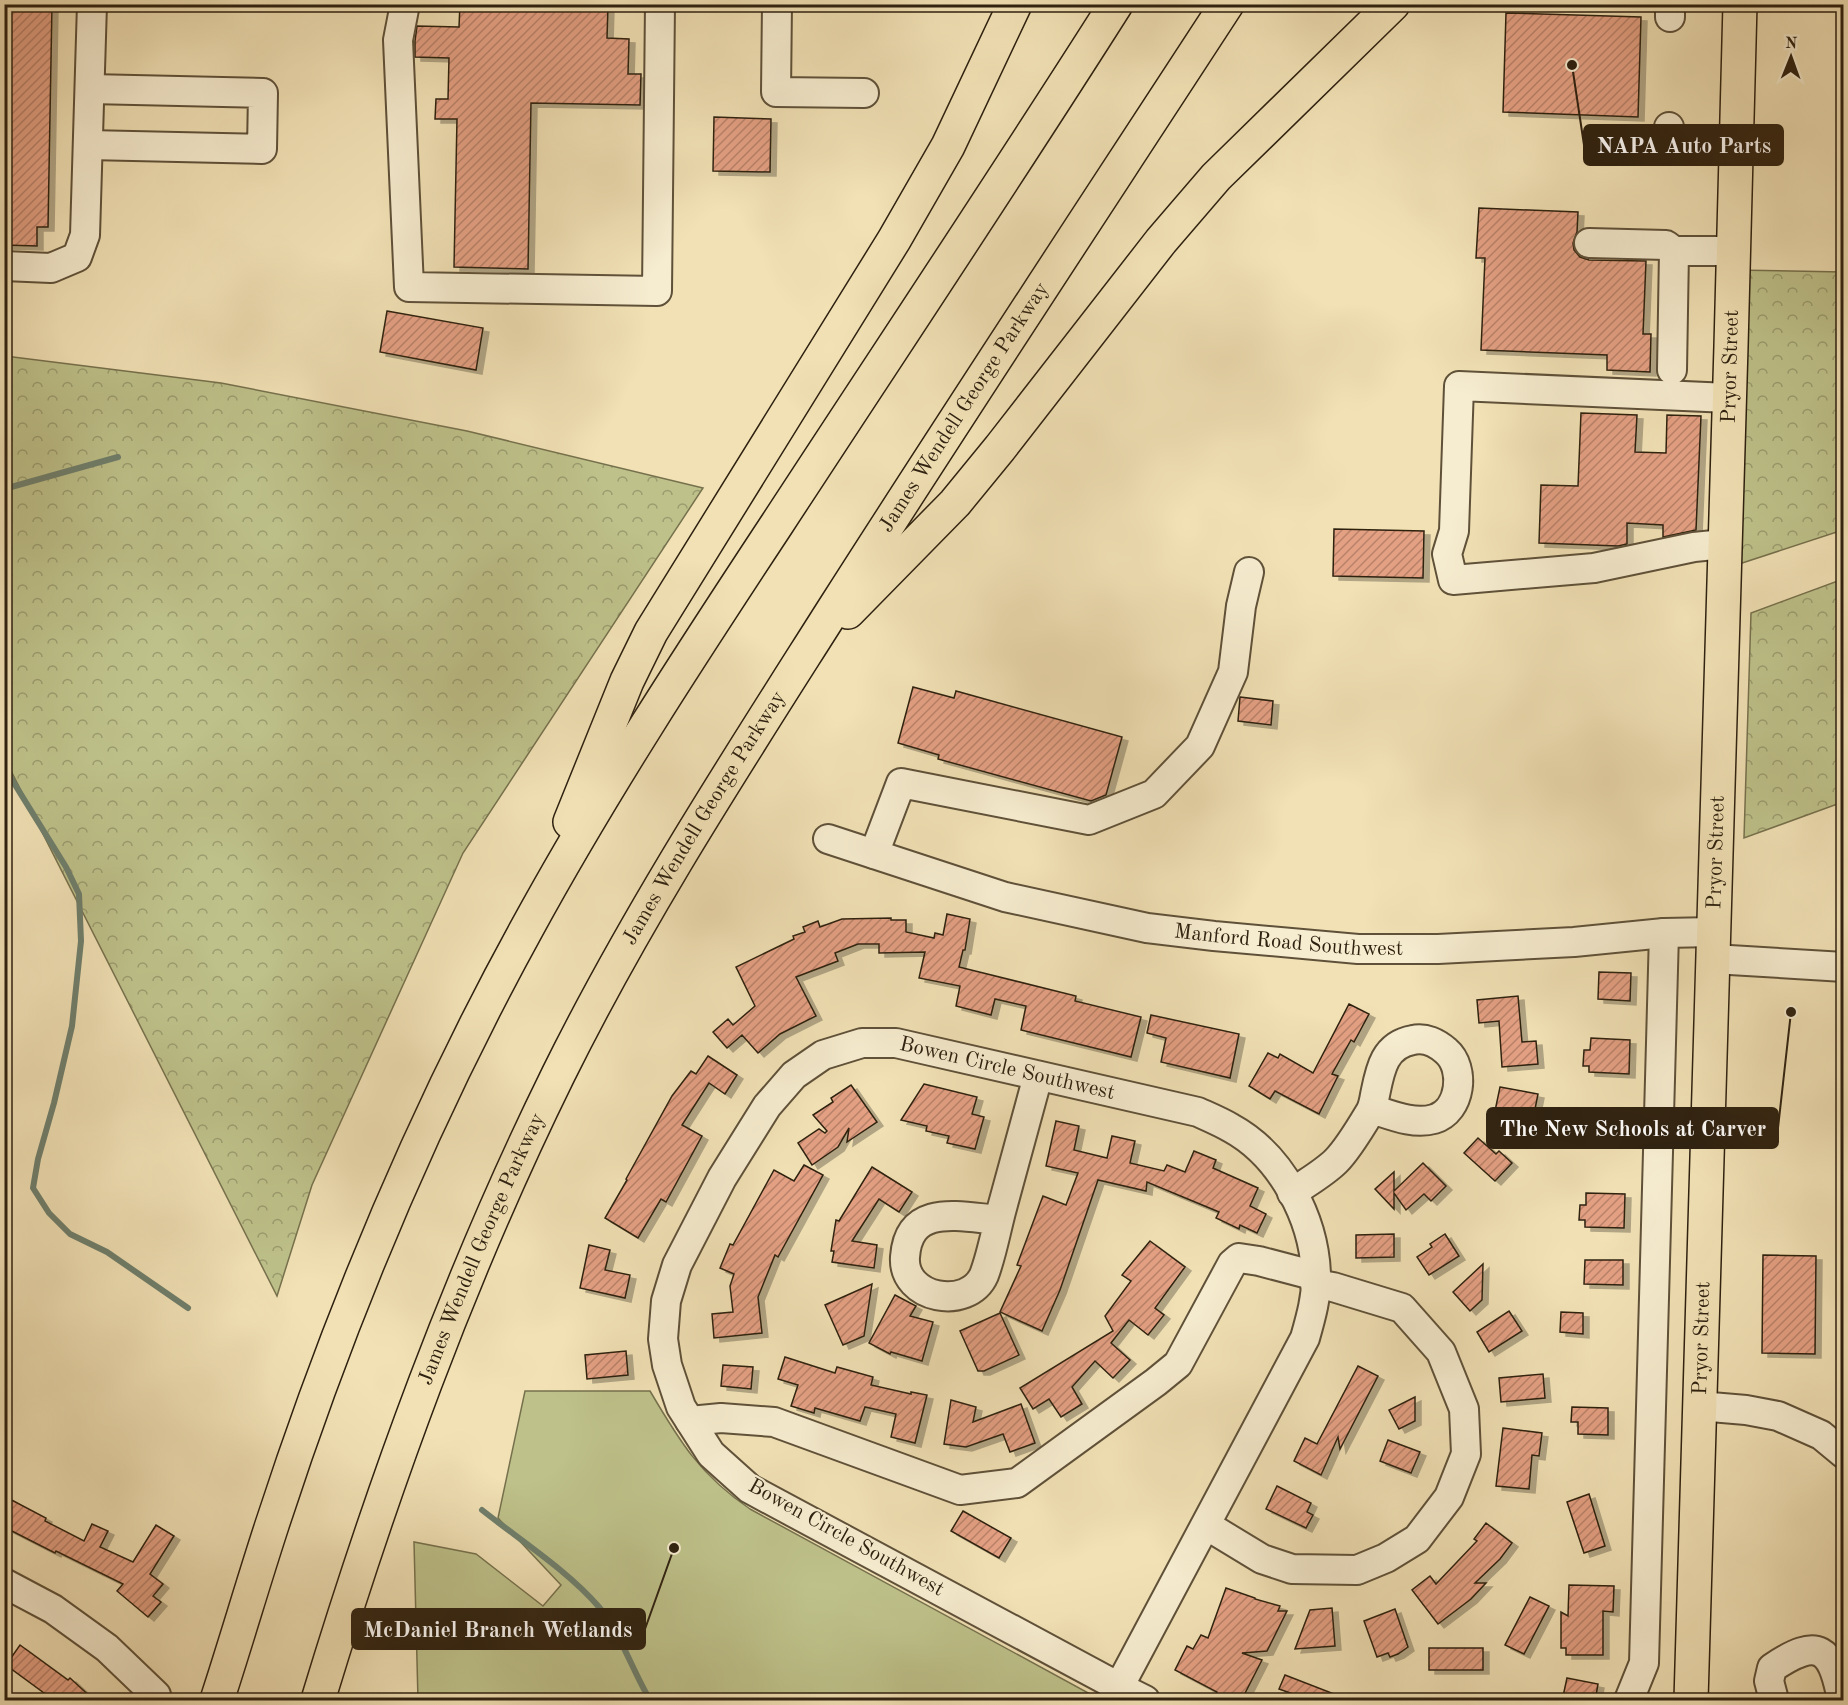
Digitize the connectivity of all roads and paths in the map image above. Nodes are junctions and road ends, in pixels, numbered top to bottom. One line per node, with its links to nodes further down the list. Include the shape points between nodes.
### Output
1 (92, 4): 10 (street)
2 (405, 4): 3 (street, via 398,40 409,287 657,291)
3 (660, 4)
4 (777, 4): 11 (street, via 776,92)
5 (1015, 4): 26 (main road, via 948,146 894,240 651,632 627,681)
6 (1116, 4): 26 (main road, via 742,577 594,812)
7 (1227, 4): 23 (main road, James Wendell George Parkway, via 912,487)
8 (1393, 4): 23 (main road, via 1216,177 955,503)
9 (1740, 4): 14 (main road, Pryor Street)
10 (90, 89): 13 (street); 13 (street, via 263,93 261,149)
11 (864, 93)
12 (1669, 127): 14 (street, via 1669,145)
13 (88, 145): 18 (street, via 85,235 76,257 51,268)
14 (1736, 147): 17 (main road, Pryor Street)
15 (1589, 243): 16 (street, via 1666,246)
16 (1674, 251): 17 (street); 19 (street)
17 (1734, 251): 20 (main road, Pryor Street)
18 (4, 266)
19 (1672, 370)
20 (1729, 398): 21 (main road, Pryor Street); 21 (street, via 1459,386 1454,531 1447,554 1453,580 1594,568)
21 (1724, 544): 28 (main road, Pryor Street)
22 (1248, 572): 25 (street, via 1233,672 1200,746 1154,794 1089,820 901,783)
23 (842, 609): 43 (main road, James Wendell George Parkway, via 791,676 644,912 558,1074 482,1238 427,1375 381,1503)
24 (828, 839): 25 (street, Manford Road Southwest)
25 (874, 854): 27 (street, Manford Road Southwest, via 1005,897 1148,928 1214,936 1358,949 1438,949)
26 (526, 929): 42 (main road, via 431,1119 346,1320 273,1524)
27 (1664, 933): 28 (street, Manford Road Southwest); 45 (street, via 1644,1663)
28 (1714, 946): 29 (street, Manford Road Southwest); 35 (main road, Pryor Street)
29 (1844, 967)
30 (1038, 1076): 32 (street, Bowen Circle Southwest, via 1198,1112 1233,1128 1259,1149); 33 (street); 36 (street, Bowen Circle Southwest, via 896,1043 862,1043 823,1055 794,1075 767,1106 722,1178 677,1265 666,1302 663,1339 668,1371)
31 (1372, 1109): 32 (street, via 1337,1160)
32 (1292, 1193): 34 (street, Bowen Circle Southwest, via 1312,1241)
33 (999, 1220)
34 (1316, 1280): 36 (street, via 1239,1258 1232,1264 1178,1364 1017,1482 960,1490 774,1422 721,1418); 38 (street, Bowen Circle Southwest, via 1305,1338); 38 (street, via 1402,1308 1441,1352 1464,1409 1466,1454 1449,1497 1417,1539 1357,1570 1292,1569 1262,1559)
35 (1700, 1406): 37 (street, via 1778,1416 1821,1434); 46 (main road, Pryor Street)
36 (690, 1421): 40 (street, Bowen Circle Southwest, via 711,1454 750,1489)
37 (1844, 1454)
38 (1206, 1525): 40 (street, Bowen Circle Southwest)
39 (4, 1583): 41 (street, via 53,1609 107,1648)
40 (1116, 1694): 44 (street, Bowen Circle Southwest)
41 (156, 1695)
42 (217, 1701)
43 (318, 1701)
44 (1145, 1701)
45 (1629, 1701)
46 (1691, 1701)
47 (1774, 1701): 48 (street, via 1769,1682 1772,1668 1787,1658 1815,1649 1828,1657)
48 (1842, 1701)

